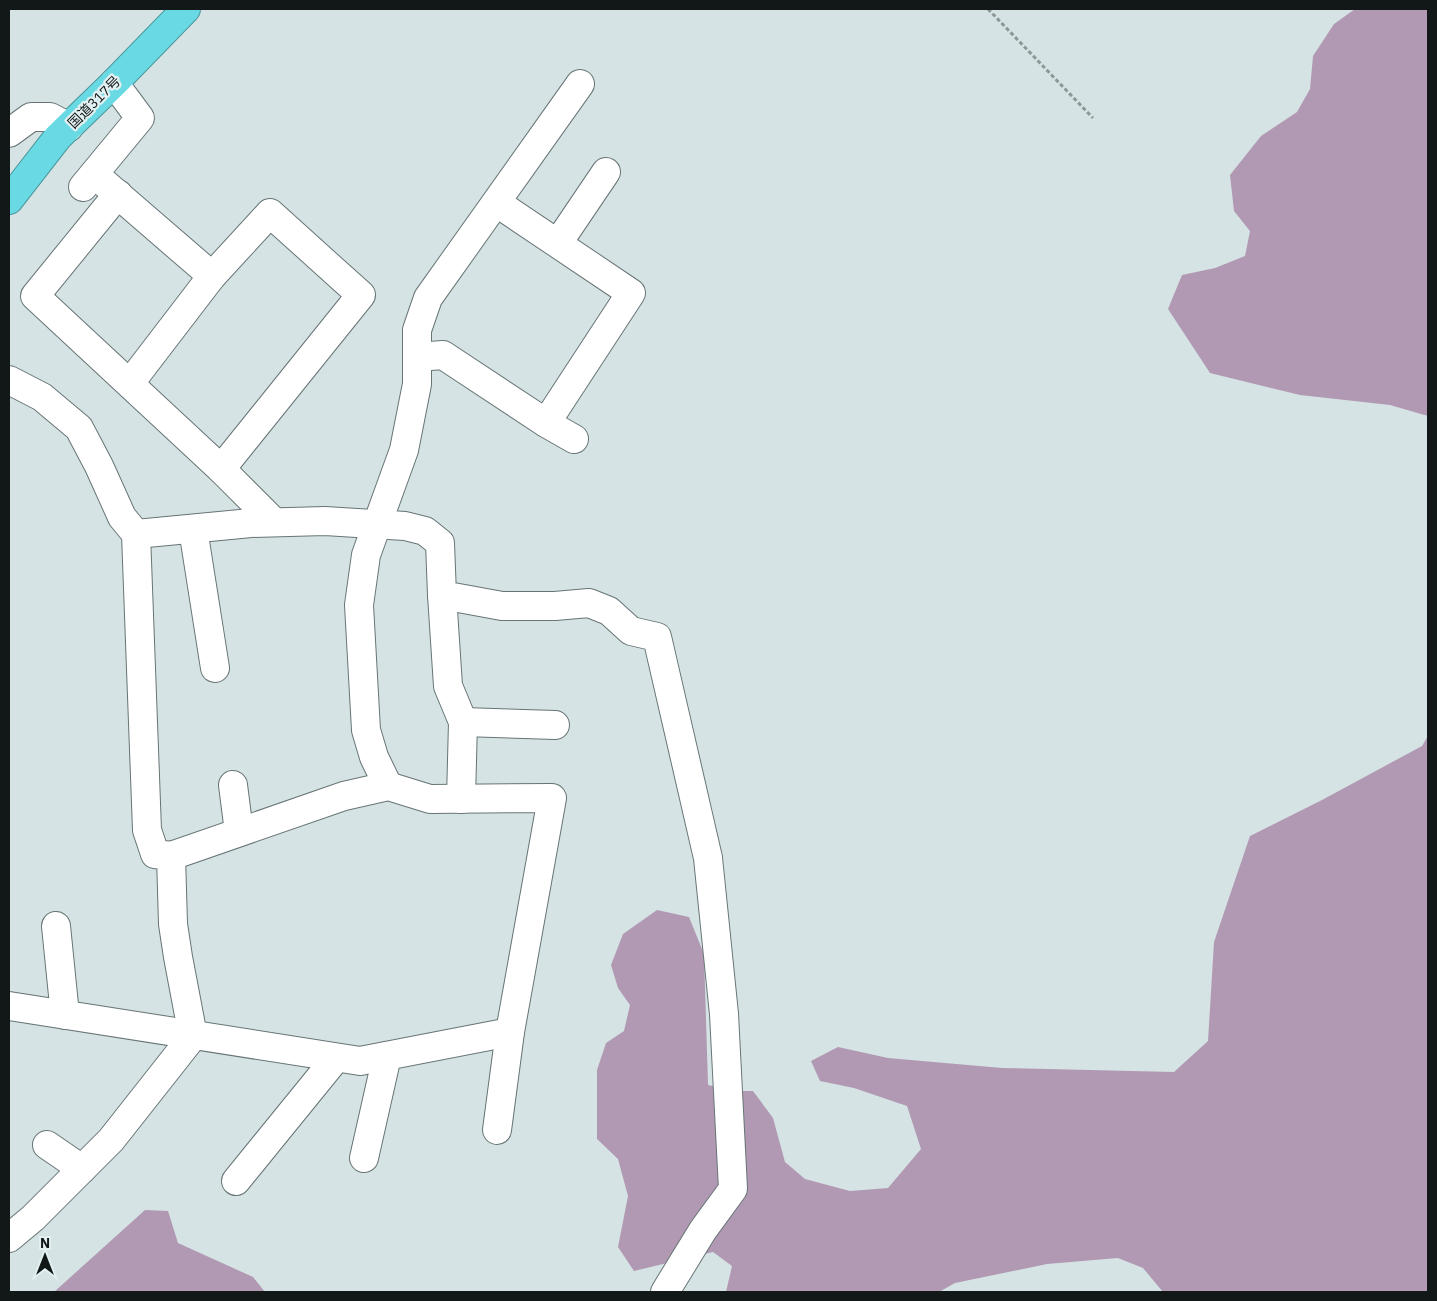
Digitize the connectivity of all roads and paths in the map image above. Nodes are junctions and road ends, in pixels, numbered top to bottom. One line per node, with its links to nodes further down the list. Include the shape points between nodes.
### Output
1 (186, 9): 3 (highway, 国道317号)
2 (988, 9): 5 (path)
3 (114, 83): 6 (highway, 国道317号); 9 (street, via 140,118 89,180)
4 (580, 84): 11 (street)
5 (1093, 118)
6 (69, 127): 7 (street, via 50,117 31,117); 10 (highway, 国道317号)
7 (9, 133)
8 (606, 172): 12 (street)
9 (118, 194): 13 (street); 16 (street, via 35,296)
10 (9, 200)
11 (497, 203): 12 (street); 14 (street, via 428,298 417,330)
12 (558, 244): 17 (street, via 631,293)
13 (212, 276): 16 (street); 19 (street, via 270,213 360,295)
14 (417, 357): 17 (street, via 443,355); 21 (street, via 417,384 404,450)
15 (9, 380): 23 (street, via 42,397 79,428 122,517)
16 (130, 383): 19 (street)
17 (546, 422): 18 (street)
18 (574, 439)
19 (221, 469): 20 (street)
20 (274, 522): 21 (street); 22 (street)
21 (376, 524): 24 (street, via 425,531 440,543); 29 (street, via 366,555 359,605 366,730)
22 (193, 529): 23 (street); 25 (street)
23 (136, 534): 32 (street, via 147,830 155,854)
24 (442, 594): 26 (street, via 448,686); 46 (street, via 502,606 589,603 609,611 631,631 657,637 708,858 724,1014 733,1189)
25 (215, 668)
26 (463, 722): 27 (street); 30 (street)
27 (555, 725)
28 (234, 785): 31 (street)
29 (388, 786): 30 (street, via 430,799); 31 (street, via 344,796)
30 (461, 798): 36 (street, via 552,798)
31 (239, 832): 32 (street)
32 (171, 856): 37 (street, via 173,924)
33 (56, 926): 35 (street)
34 (9, 1006): 35 (street)
35 (65, 1015): 37 (street)
36 (510, 1032): 38 (street); 40 (street)
37 (193, 1036): 39 (street); 43 (street, via 111,1140)
38 (387, 1056): 39 (street, via 360,1061); 42 (street)
39 (336, 1058): 44 (street)
40 (498, 1130)
41 (47, 1145): 43 (street)
42 (364, 1158)
43 (82, 1169): 45 (street, via 33,1218)
44 (236, 1181)
45 (12, 1229)
46 (665, 1292)

